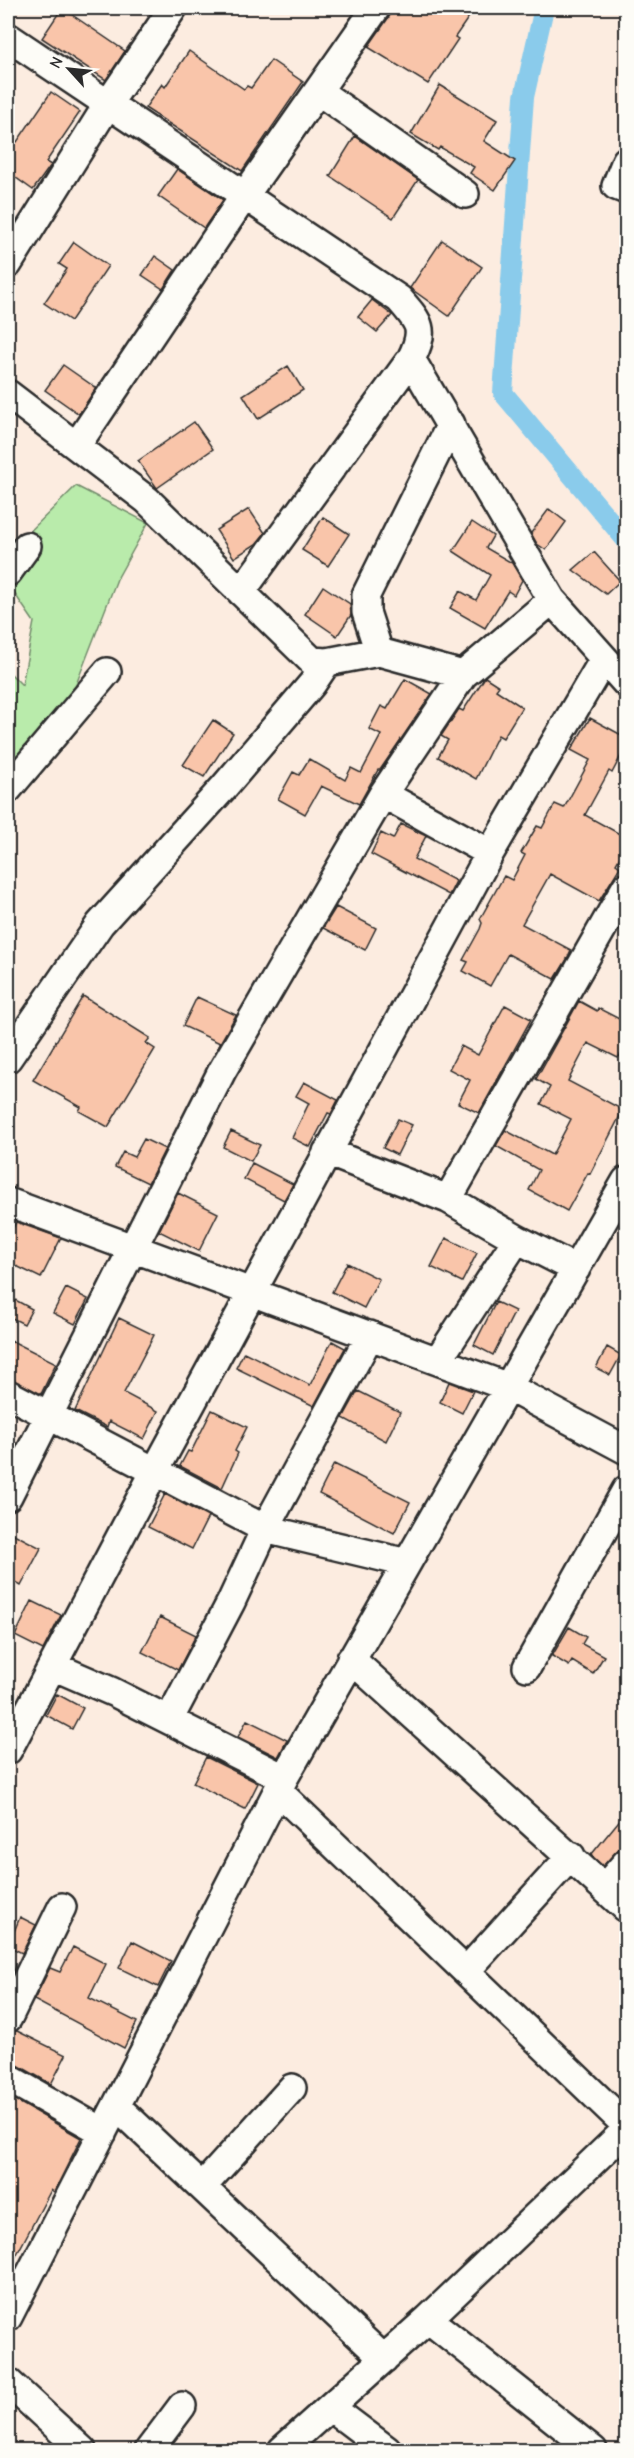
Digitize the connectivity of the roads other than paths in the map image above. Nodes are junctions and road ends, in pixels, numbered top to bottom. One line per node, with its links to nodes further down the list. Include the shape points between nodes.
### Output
1 (173, 8): 5 (street)
2 (376, 8): 4 (street)
3 (8, 37): 5 (street)
4 (318, 91): 8 (street); 9 (street)
5 (108, 104): 9 (street); 10 (street)
6 (627, 160): 7 (street, via 616,186)
7 (627, 190)
8 (465, 194)
9 (245, 195): 11 (street, via 399,300 420,328); 14 (street)
10 (8, 264)
11 (411, 359): 13 (street); 17 (street)
12 (8, 394): 14 (street)
13 (451, 424): 18 (street); 19 (street, via 366,595 366,612)
14 (77, 445): 17 (street, via 147,500)
15 (27, 546): 16 (street)
16 (8, 572)
17 (241, 592): 21 (street, via 312,661)
18 (552, 600): 20 (street); 23 (street)
19 (379, 652): 21 (street); 23 (street)
20 (604, 659): 24 (street); 27 (street)
21 (327, 662): 29 (street, via 224,787 100,924)
22 (107, 672): 25 (street)
23 (463, 675): 26 (street)
24 (627, 683)
25 (8, 789)
26 (383, 794): 27 (street); 35 (street, via 222,1071)
27 (490, 853): 30 (street)
28 (627, 887): 32 (street)
29 (8, 1058)
30 (327, 1152): 32 (street); 37 (street)
31 (627, 1181): 36 (street)
32 (448, 1199): 34 (street)
33 (8, 1202): 35 (street)
34 (517, 1239): 36 (street); 39 (street)
35 (132, 1248): 37 (street); 42 (street)
36 (576, 1269): 40 (street)
37 (253, 1293): 38 (street); 44 (street)
38 (370, 1335): 39 (street); 47 (street)
39 (438, 1360): 40 (street)
40 (508, 1387): 43 (street); 48 (street)
41 (8, 1394): 42 (street)
42 (49, 1414): 44 (street); 46 (street)
43 (627, 1450)
44 (155, 1471): 47 (street); 50 (street)
45 (627, 1490): 51 (street)
46 (8, 1496)
47 (265, 1529): 48 (street); 52 (street)
48 (407, 1563): 49 (street)
49 (351, 1659): 54 (street); 55 (street)
50 (53, 1666): 52 (street); 53 (street)
51 (527, 1667)
52 (169, 1720): 54 (street)
53 (8, 1750)
54 (281, 1785): 60 (street); 64 (street)
55 (571, 1856): 57 (street); 60 (street)
56 (627, 1863): 57 (street)
57 (604, 1888): 59 (street)
58 (62, 1907): 61 (street)
59 (627, 1908)
60 (466, 1971): 65 (street)
61 (8, 2019)
62 (8, 2078): 67 (street)
63 (292, 2088): 68 (street)
64 (116, 2106): 67 (street); 68 (street)
65 (627, 2125)
66 (627, 2130): 70 (street)
67 (103, 2132): 69 (street)
68 (202, 2187): 71 (street)
69 (8, 2317)
70 (428, 2319): 71 (street); 79 (street)
71 (384, 2359): 74 (street)
72 (8, 2382): 75 (street)
73 (182, 2406): 76 (street)
74 (330, 2407): 77 (street); 78 (street)
75 (82, 2451)
76 (148, 2451)
77 (282, 2451)
78 (387, 2451)
79 (593, 2451)

